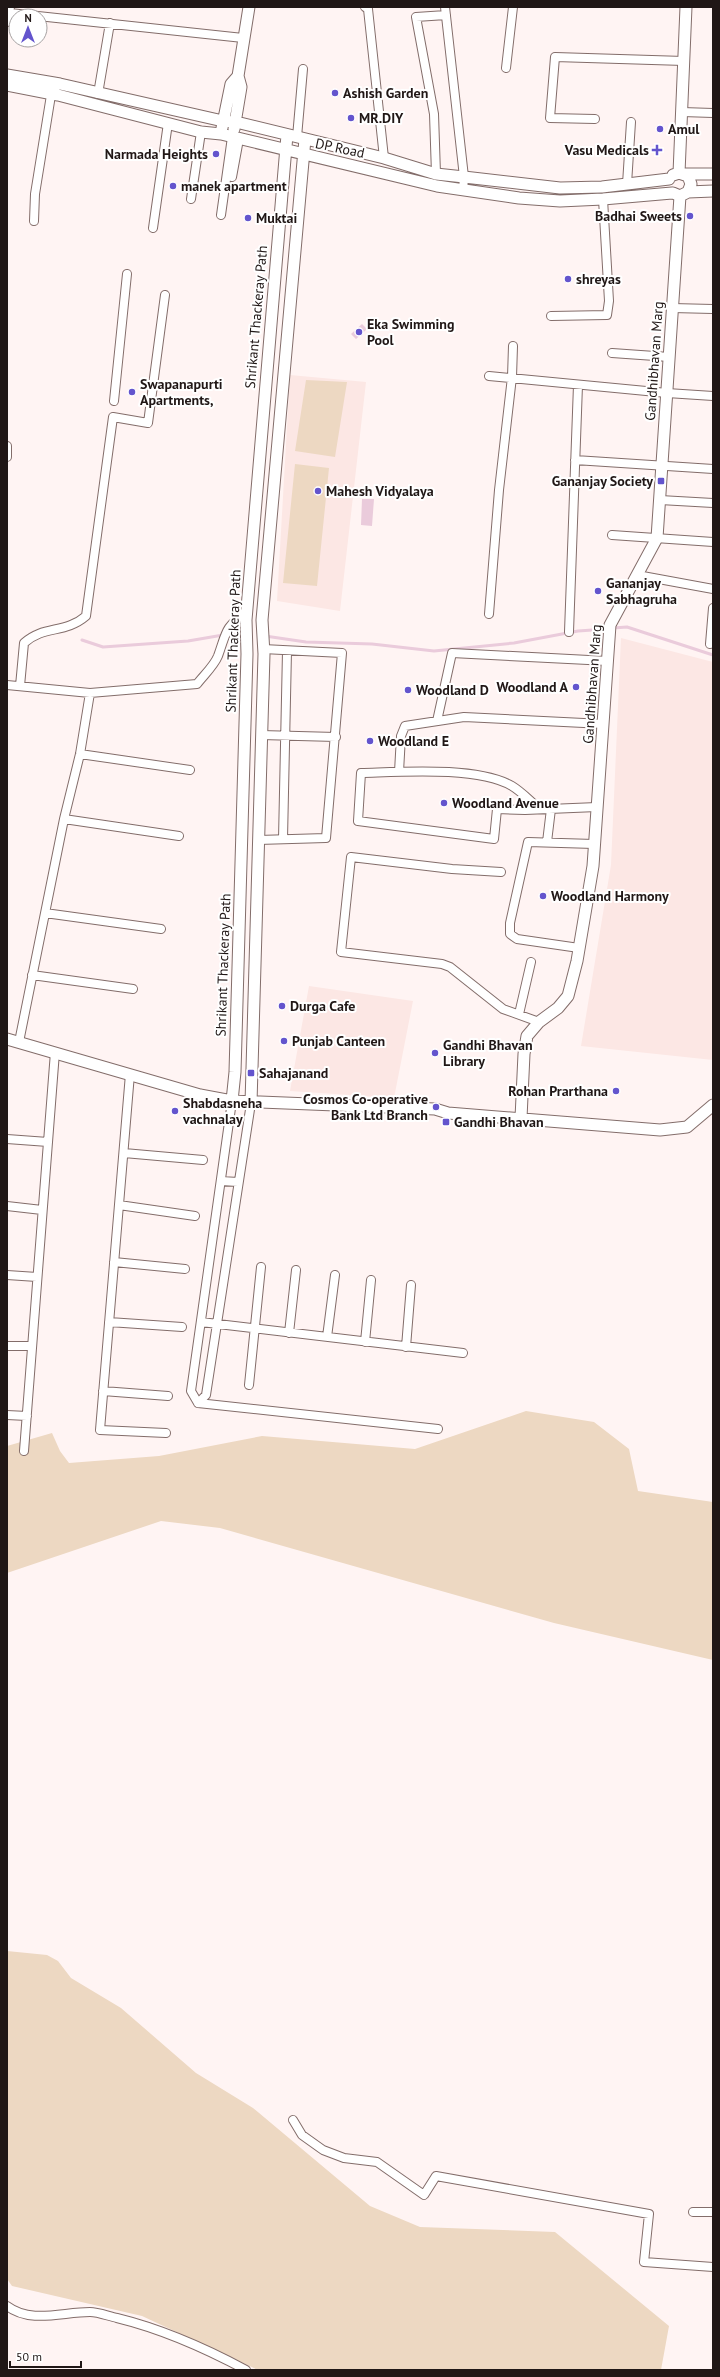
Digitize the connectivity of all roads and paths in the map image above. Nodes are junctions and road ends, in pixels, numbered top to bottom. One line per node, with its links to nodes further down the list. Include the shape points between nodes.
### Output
1 (249, 7): 8 (street)
2 (364, 7): 30 (street, via 368,9)
3 (513, 7): 10 (street)
4 (686, 7): 9 (street)
5 (445, 11): 32 (street, via 416,18 434,114); 34 (street)
6 (48, 15): 7 (street)
7 (110, 23): 8 (street); 16 (street)
8 (243, 38): 13 (street)
9 (684, 61): 17 (street); 19 (street, via 555,57 550,118)
10 (506, 68)
11 (303, 69): 26 (street)
12 (7, 76): 15 (street, DP Road)
13 (238, 76): 20 (street, via 231,84); 21 (street, via 241,86)
14 (7, 84): 15 (street, DP Road)
15 (52, 89): 16 (street, DP Road); 23 (street, DP Road); 44 (street, via 35,194)
16 (98, 94): 20 (street, DP Road)
17 (682, 112): 18 (street); 31 (street)
18 (713, 113)
19 (595, 119)
20 (223, 121): 21 (street, DP Road); 25 (street)
21 (236, 122): 26 (street, DP Road); 27 (street)
22 (631, 122): 36 (street)
23 (168, 124): 24 (street, DP Road); 45 (street)
24 (201, 132): 25 (street, DP Road); 41 (street)
25 (221, 134): 27 (street, DP Road)
26 (297, 137): 28 (street, Shrikant Thackeray Path); 29 (street, Shrikant Thackeray Path); 30 (street, DP Road)
27 (236, 138): 28 (street, DP Road); 37 (street); 43 (street)
28 (286, 150): 29 (street, DP Road); 74 (street, Shrikant Thackeray Path)
29 (303, 155): 38 (street, DP Road); 77 (street, Shrikant Thackeray Path, via 262,620)
30 (384, 158): 32 (street, DP Road)
31 (682, 173): 33 (street); 35 (street); 40 (street, via 688,176 692,184)
32 (436, 174): 34 (street, DP Road)
33 (713, 174)
34 (464, 178): 36 (street, DP Road, via 560,188); 38 (street)
35 (669, 179): 36 (street, DP Road); 40 (street, via 668,184)
36 (627, 184)
37 (229, 191)
38 (463, 191): 42 (street, DP Road, via 560,201)
39 (713, 191): 40 (street, DP Road)
40 (680, 194): 42 (street, DP Road); 48 (street, Gandhibhavan Marg)
41 (191, 199)
42 (603, 199): 50 (street, via 609,301 607,315)
43 (221, 215)
44 (34, 220)
45 (153, 228)
46 (127, 274): 59 (street)
47 (165, 295): 81 (street, via 148,423 113,417 86,616 75,625 33,634 24,643)
48 (672, 308): 49 (street); 53 (street, Gandhibhavan Marg)
49 (713, 309)
50 (551, 316)
51 (513, 346): 55 (street)
52 (612, 353): 53 (street)
53 (669, 357): 57 (street, Gandhibhavan Marg)
54 (489, 376): 55 (street)
55 (512, 377): 56 (street); 73 (street, via 499,490)
56 (578, 385): 57 (street); 62 (street)
57 (667, 393): 58 (street); 63 (street, Gandhibhavan Marg)
58 (713, 396)
59 (114, 401)
60 (7, 446): 61 (street)
61 (7, 457)
62 (575, 460): 63 (street); 75 (street)
63 (662, 466): 64 (street); 65 (street, Gandhibhavan Marg)
64 (713, 468)
65 (660, 500): 66 (street); 68 (street, Gandhibhavan Marg)
66 (713, 503)
67 (612, 535): 68 (street)
68 (657, 538): 69 (street); 70 (street, Gandhibhavan Marg)
69 (713, 542)
70 (637, 575): 71 (street); 79 (street, Gandhibhavan Marg, via 610,628)
71 (713, 589)
72 (713, 608): 76 (street)
73 (489, 614)
74 (246, 615): 82 (street, via 230,624 217,657 197,684); 113 (street, Shrikant Thackeray Path, via 235,1072)
75 (569, 632)
76 (710, 644)
77 (263, 646): 78 (street); 85 (street, Shrikant Thackeray Path)
78 (287, 650): 86 (street); 87 (street, via 342,653)
79 (608, 661): 83 (street, via 452,653); 84 (street, Gandhibhavan Marg)
80 (7, 685): 81 (street)
81 (20, 686): 82 (street)
82 (90, 693): 88 (street)
83 (436, 721): 84 (street, via 464,717); 90 (street, via 405,726 401,736)
84 (604, 724): 91 (street, Gandhibhavan Marg)
85 (261, 735): 86 (street); 97 (street, Shrikant Thackeray Path)
86 (284, 736): 87 (street); 96 (street)
87 (336, 737): 96 (street, via 326,838)
88 (80, 754): 89 (street); 94 (street)
89 (190, 770)
90 (399, 772): 92 (street, via 463,773 492,779 511,786); 92 (street, via 360,773 358,821 494,838 497,809)
91 (596, 807): 93 (street); 99 (street, Gandhibhavan Marg)
92 (540, 809): 93 (street)
93 (551, 809): 98 (street)
94 (64, 819): 95 (street); 101 (street)
95 (179, 836)
96 (283, 839): 97 (street)
97 (258, 840): 114 (street, Shrikant Thackeray Path)
98 (547, 842): 99 (street); 103 (street, via 528,842 510,923 510,934 517,939)
99 (594, 844): 103 (street, Gandhibhavan Marg, via 593,866)
100 (501, 872): 107 (street, via 351,857 341,952 442,964 450,967 504,1008)
101 (45, 913): 102 (street); 105 (street)
102 (161, 929)
103 (579, 948): 108 (street, Gandhibhavan Marg, via 568,996 558,1008)
104 (531, 962): 107 (street)
105 (32, 975): 106 (street); 110 (street)
106 (133, 989)
107 (519, 1014): 108 (street)
108 (539, 1022): 116 (street, Gandhibhavan Marg, via 527,1036)
109 (7, 1039): 110 (street)
110 (19, 1042): 111 (street)
111 (55, 1052): 112 (street); 118 (street)
112 (130, 1074): 113 (street, via 200,1095); 119 (street)
113 (232, 1101): 114 (street); 121 (street)
114 (251, 1103): 116 (street, via 435,1109 448,1113); 122 (street)
115 (713, 1105): 116 (street, via 687,1127 660,1130)
116 (521, 1118)
117 (7, 1139): 118 (street)
118 (48, 1142): 125 (street)
119 (124, 1153): 120 (street); 123 (street)
120 (203, 1160)
121 (221, 1181): 122 (street); 137 (street)
122 (238, 1182): 138 (street)
123 (119, 1205): 126 (street); 127 (street)
124 (7, 1206): 125 (street)
125 (42, 1210): 133 (street)
126 (195, 1216)
127 (114, 1262): 129 (street); 136 (street)
128 (261, 1267): 140 (street)
129 (185, 1270)
130 (296, 1270): 141 (street)
131 (7, 1275): 133 (street)
132 (335, 1275): 142 (street)
133 (37, 1277): 145 (street)
134 (371, 1280): 143 (street)
135 (411, 1285): 146 (street)
136 (109, 1322): 139 (street); 149 (street)
137 (201, 1322): 138 (street); 151 (street, via 192,1391)
138 (216, 1324): 140 (street); 151 (street, via 206,1395)
139 (182, 1327)
140 (255, 1329): 141 (street); 148 (street)
141 (289, 1333): 142 (street)
142 (327, 1337): 143 (street)
143 (365, 1342): 146 (street)
144 (7, 1346): 145 (street)
145 (32, 1346): 153 (street)
146 (406, 1347): 147 (street)
147 (463, 1353)
148 (248, 1385)
149 (103, 1391): 150 (street); 155 (street, via 100,1430)
150 (168, 1396)
151 (198, 1402): 154 (street)
152 (7, 1415): 153 (street)
153 (27, 1416): 156 (street)
154 (438, 1429)
155 (166, 1433)
156 (24, 1451)
157 (293, 2120): 160 (street, via 302,2135 323,2150 344,2158 377,2162 424,2195 436,2176 649,2214 644,2262)
158 (693, 2212): 159 (street)
159 (713, 2212)
160 (713, 2267)
161 (7, 2306): 162 (street, via 31,2316 91,2312 140,2324 195,2344)
162 (246, 2370)

